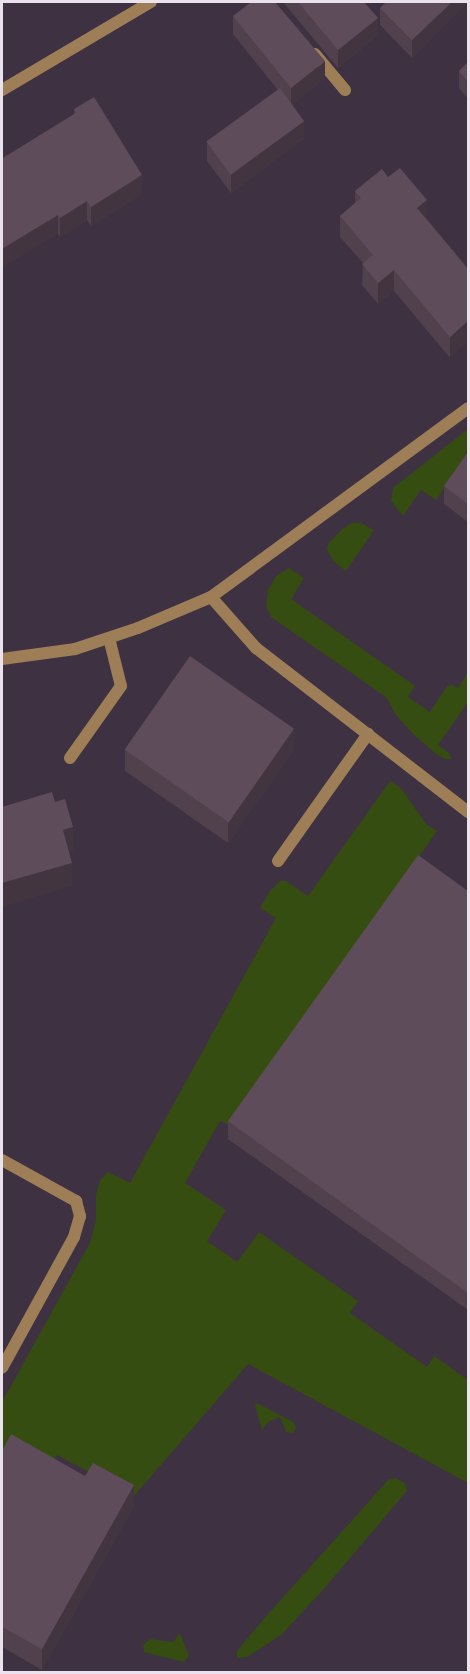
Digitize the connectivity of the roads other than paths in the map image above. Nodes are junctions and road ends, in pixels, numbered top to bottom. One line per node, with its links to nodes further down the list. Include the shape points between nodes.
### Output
1 (151, 2): 3 (street)
2 (309, 46): 4 (street)
3 (2, 90)
4 (345, 90)
5 (468, 408): 6 (street)
6 (211, 597): 7 (street); 9 (street, via 256,648)
7 (109, 638): 8 (street, via 75,649); 10 (street, via 120,686)
8 (2, 659)
9 (368, 734): 11 (street); 12 (street)
10 (70, 758)
11 (468, 812)
12 (278, 861)
13 (2, 1160): 14 (street, via 76,1202 80,1216 74,1237)
14 (2, 1368)

